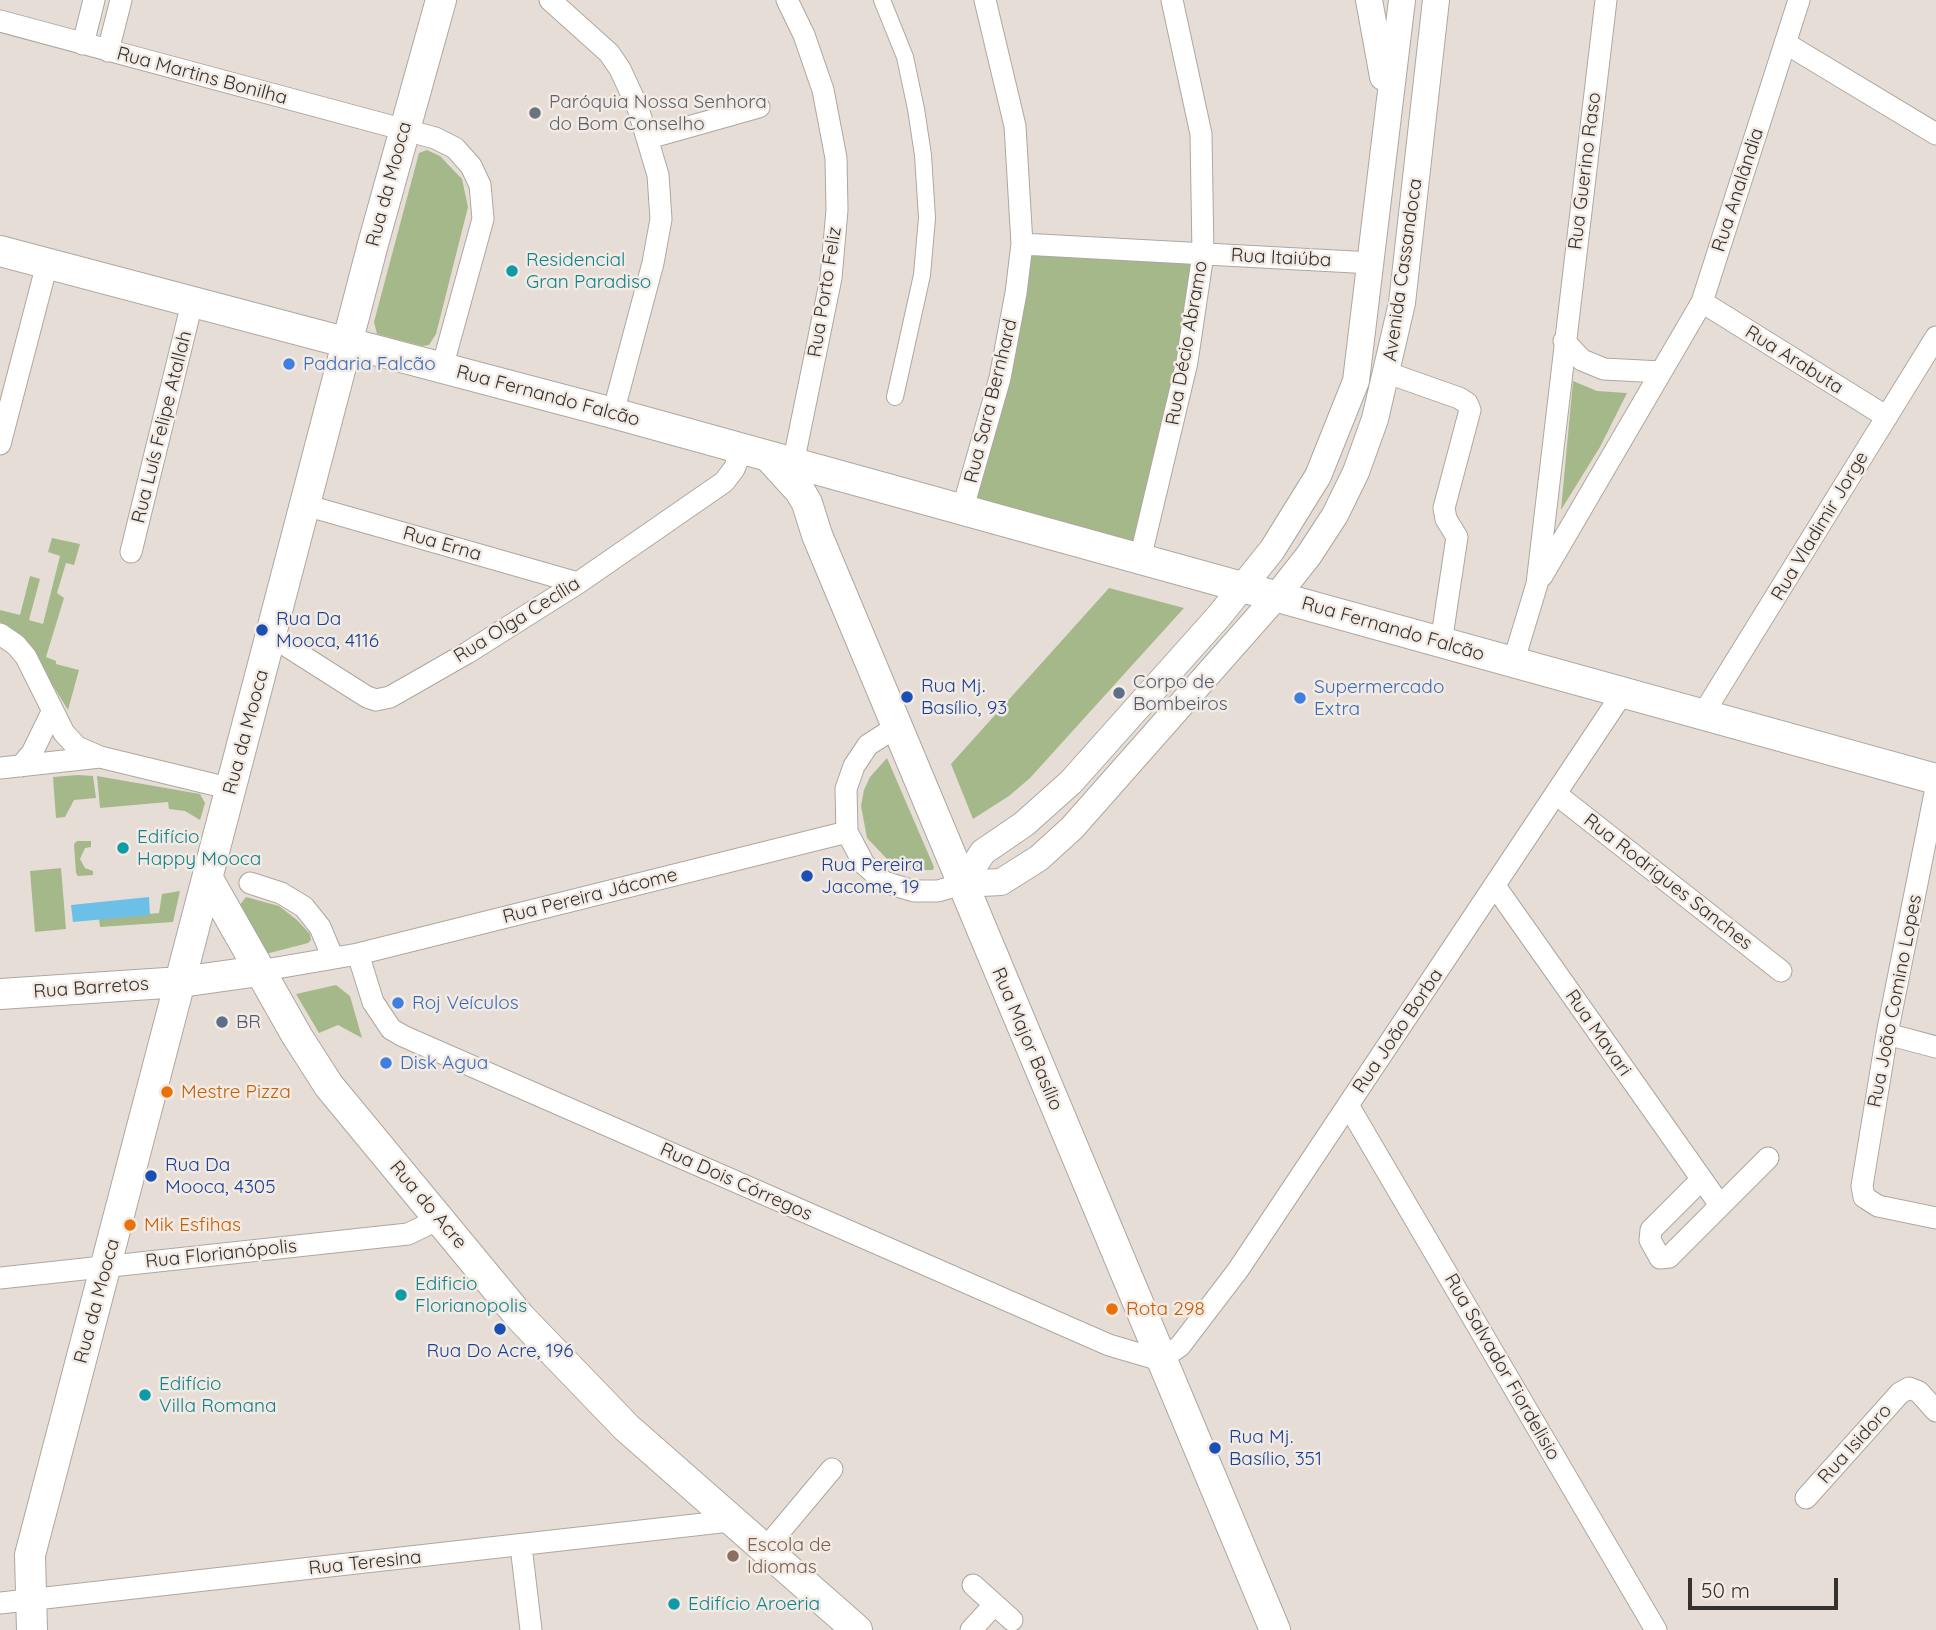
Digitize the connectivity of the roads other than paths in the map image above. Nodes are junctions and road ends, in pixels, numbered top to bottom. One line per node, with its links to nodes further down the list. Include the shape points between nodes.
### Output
1 (94, 0): 16 (street)
2 (121, 0): 17 (street)
3 (441, 0): 20 (main road, Rua da Mooca)
4 (550, 0): 22 (street, via 609,53)
5 (787, 0): 40 (street, Rua Porto Feliz, via 823,90 836,158 837,210 831,278)
6 (882, 0): 36 (street, via 905,57 916,108 927,218 922,275)
7 (985, 0): 23 (street, Rua Sara Bernhard, via 1015,126)
8 (1172, 0): 25 (street, Rua Décio Abramo, via 1201,135)
9 (1369, 0): 19 (street)
10 (1402, 0): 19 (street, Avenida Cassandoca)
11 (1436, 0): 35 (street, Avenida Cassandoca, via 1402,303)
12 (1606, 0): 31 (street, Rua Guerino Raso)
13 (1799, 0): 15 (street, Rua Analândia)
14 (0, 21): 16 (street, Rua Martins Bonilha)
15 (1785, 43): 21 (street); 28 (street, Rua Analândia)
16 (83, 44): 17 (street, Rua Martins Bonilha)
17 (108, 51): 20 (street, Rua Martins Bonilha)
18 (759, 107): 22 (street)
19 (1388, 109): 26 (street, Avenida Cassandoca)
20 (404, 130): 32 (main road, Rua da Mooca); 33 (street, Rua Martins Bonilha, via 455,148 471,166 483,200 483,219)
21 (1936, 134)
22 (649, 138): 37 (street, via 661,219)
23 (1022, 244): 25 (street, Rua Itaiúba); 43 (street, Rua Sara Bernhard, via 1000,378)
24 (0, 251): 27 (main road, Rua Fernando Falcão)
25 (1203, 254): 26 (street, Rua Itaiúba); 46 (street, Rua Décio Abramo, via 1184,376)
26 (1372, 263): 49 (street, Avenida Cassandoca, via 1356,381 1339,428 1294,517)
27 (47, 264): 29 (main road, Rua Fernando Falcão); 39 (street)
28 (1702, 302): 34 (street, Rua Analândia); 38 (street, Rua Arabuta)
29 (192, 303): 32 (main road, Rua Fernando Falcão); 45 (street, Rua Luís Felipe Atallah)
30 (1936, 337): 38 (street, Rua Vladimir Jorge)
31 (1564, 341): 34 (street, via 1582,360 1604,369); 48 (street, Rua Guerino Raso)
32 (347, 344): 33 (main road, Rua Fernando Falcão); 42 (main road, Rua da Mooca)
33 (442, 368): 37 (main road, Rua Fernando Falcão)
34 (1661, 372): 48 (street, Rua Analândia)
35 (1388, 373): 50 (street, Avenida Cassandoca, via 1356,472 1335,515); 53 (street, via 1459,398 1470,410 1444,508 1457,537)
36 (895, 397)
37 (613, 413): 40 (main road, Rua Fernando Falcão)
38 (1887, 417): 59 (street, Rua Vladimir Jorge)
39 (0, 444)
40 (768, 457): 41 (main road, Rua Fernando Falcão); 44 (main road, Rua Major Basílio, via 800,491); 47 (street, Rua Olga Cecília, via 734,469 724,482)
41 (850, 480): 43 (main road, Rua Fernando Falcão); 44 (main road, via 823,490 814,511)
42 (305, 505): 47 (street, Rua Erna); 52 (main road, Rua da Mooca)
43 (962, 511): 46 (main road, Rua Fernando Falcão)
44 (817, 535): 61 (main road, Rua Major Basílio)
45 (131, 552)
46 (1140, 559): 49 (main road, Rua Fernando Falcão)
47 (578, 583): 52 (street, Rua Olga Cecília, via 467,653 376,700)
48 (1537, 584): 54 (street)
49 (1243, 589): 50 (main road, Rua Fernando Falcão); 55 (street, Avenida Cassandoca)
50 (1276, 597): 53 (main road, Rua Fernando Falcão); 57 (street, Avenida Cassandoca)
51 (0, 634): 58 (street, via 26,657)
52 (271, 636): 67 (main road, Rua da Mooca)
53 (1441, 643): 54 (main road, Rua Fernando Falcão)
54 (1513, 663): 56 (main road, Rua Fernando Falcão)
55 (1163, 680): 57 (street); 60 (street, Avenida Cassandoca)
56 (1624, 691): 59 (main road, Rua Fernando Falcão); 68 (street, Rua João Borba)
57 (1189, 699): 62 (street, Avenida Cassandoca)
58 (52, 712): 63 (street, via 77,747); 64 (street, via 32,753)
59 (1703, 714): 65 (main road, Rua Fernando Falcão)
60 (1130, 715): 62 (street); 72 (street, Avenida Cassandoca, via 1050,803 982,852)
61 (897, 727): 69 (street, via 868,746 854,766 846,789); 72 (main road, Rua Major Basílio)
62 (1155, 736): 72 (street, Avenida Cassandoca, via 1039,858 1001,882)
63 (100, 757): 64 (street); 67 (street)
64 (10, 767)
65 (1936, 779)
66 (1936, 788): 80 (street, Rua João Comino Lopes)
67 (232, 789): 70 (main road, Rua da Mooca)
68 (1556, 794): 73 (street, Rua João Borba); 77 (street, Rua Rodrigues Sanches)
69 (847, 832): 72 (street, via 864,864 884,882 922,891); 74 (street, Rua Pereira Jácome)
70 (208, 879): 76 (main road, Rua do Acre); 78 (main road, Rua da Mooca)
71 (250, 883): 75 (street, via 304,907 320,928)
72 (962, 884): 90 (main road, Rua Major Basílio)
73 (1495, 886): 82 (street, Rua João Borba); 84 (street, Rua Mavari)
74 (358, 954): 75 (street, Rua Pereira Jácome); 90 (street, Rua Dois Córregos, via 373,1002 391,1029 403,1036 1109,1345)
75 (333, 958): 76 (street, Rua Pereira Jácome)
76 (260, 971): 78 (main road, Rua Pereira Jácome); 87 (main road, Rua do Acre, via 329,1086)
77 (1781, 971)
78 (181, 982): 79 (main road, Rua Barretos); 88 (main road, Rua da Mooca)
79 (0, 994)
80 (1887, 1034): 81 (street); 86 (street, Rua João Comino Lopes, via 1861,1186 1867,1202)
81 (1936, 1047)
82 (1348, 1105): 90 (street, Rua João Borba, via 1238,1270 1180,1346); 106 (street, Rua Salvador Fiordelisio)
83 (1768, 1158): 85 (street)
84 (1701, 1180): 85 (street, Rua Mavari); 85 (street, via 1651,1230 1650,1240 1660,1258 1669,1257)
85 (1720, 1205)
86 (1936, 1218)
87 (439, 1219): 88 (street, Rua Florianópolis, via 408,1234); 94 (main road, Rua do Acre, via 541,1341 627,1428)
88 (106, 1267): 89 (street, Rua Florianópolis); 98 (main road, Rua da Mooca)
89 (0, 1278)
90 (1160, 1360): 105 (main road, Rua Major Basílio)
91 (1936, 1411): 93 (street, Rua Isidoro, via 1919,1392 1909,1388 1900,1393)
92 (832, 1469): 96 (street)
93 (1806, 1498)
94 (730, 1521): 95 (street, Rua Teresina); 96 (main road, Rua do Acre)
95 (521, 1546): 98 (street, Rua Teresina); 102 (street)
96 (765, 1549): 103 (main road, Rua do Acre)
97 (973, 1585): 99 (street)
98 (14, 1601): 101 (main road, Rua da Mooca)
99 (995, 1605): 100 (street); 104 (street)
100 (1012, 1620)
101 (32, 1630)
102 (531, 1630)
103 (857, 1630)
104 (971, 1630)
105 (1275, 1630)
106 (1656, 1630)

